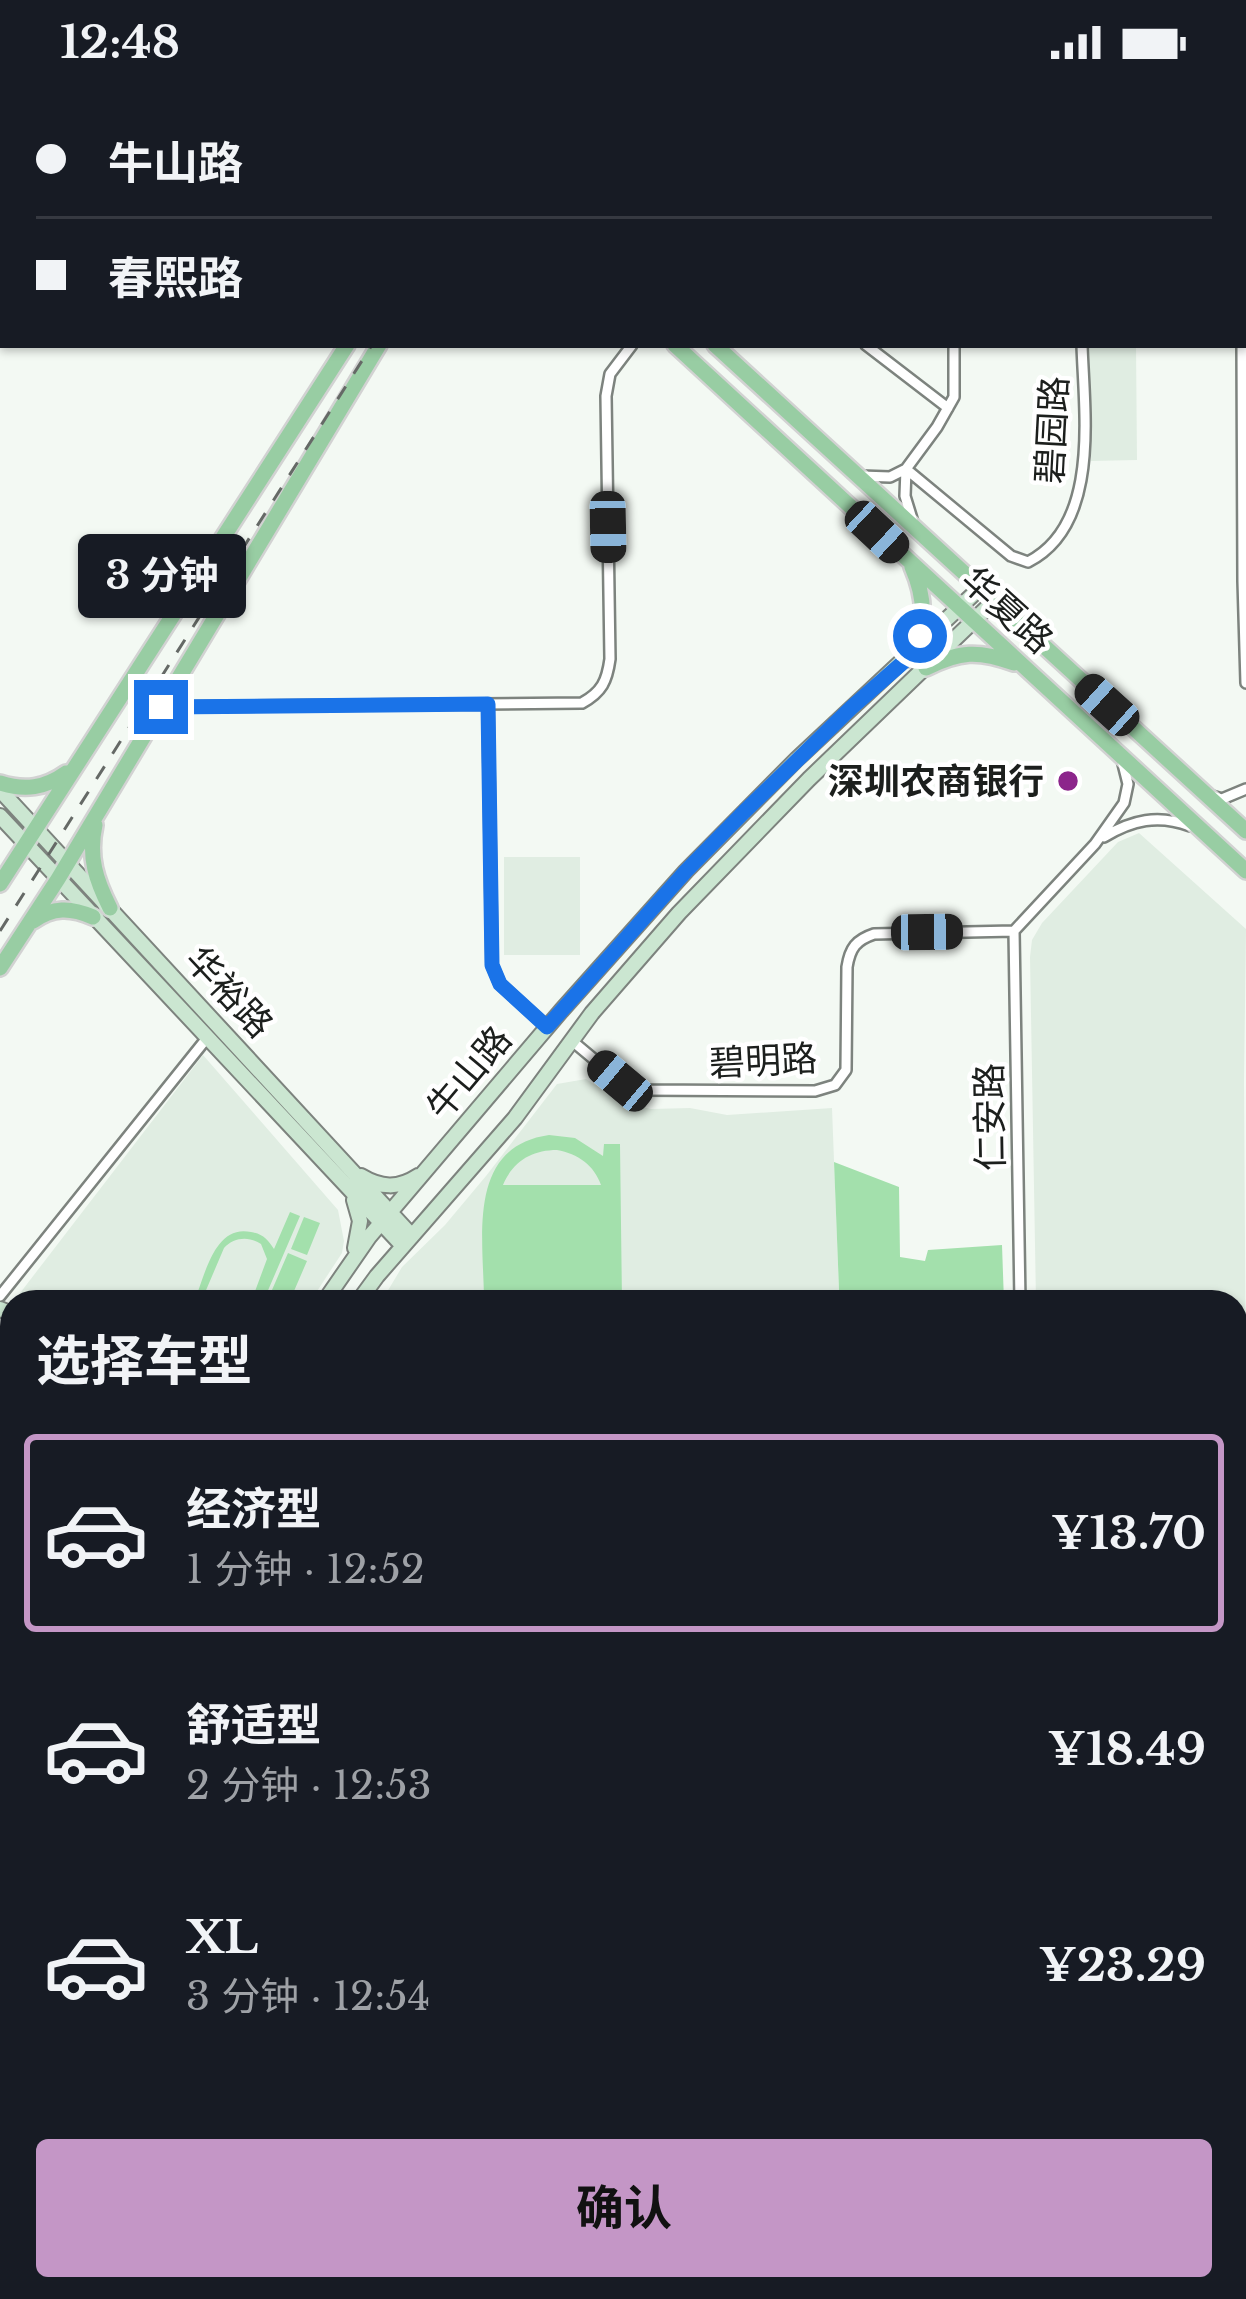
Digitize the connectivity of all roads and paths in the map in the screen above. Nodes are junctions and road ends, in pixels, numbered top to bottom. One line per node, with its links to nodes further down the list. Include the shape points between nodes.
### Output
1 (377, 348): 24 (main road)
2 (630, 348): 23 (street, via 610,374 606,396 607,678 581,703)
3 (678, 348): 14 (main road, 华夏路)
4 (718, 348): 12 (main road, 华夏路)
5 (870, 348): 10 (street)
6 (954, 348): 10 (street)
7 (1082, 348): 11 (street, 碧园路, via 1081,488 1040,556 1011,556)
8 (1242, 348): 22 (street)
9 (338, 349): 26 (main road)
10 (948, 408): 11 (street)
11 (906, 469): 12 (street, via 890,477); 13 (street)
12 (855, 475): 13 (main road, 华夏路)
13 (917, 533): 15 (main road, 华夏路)
14 (910, 564): 17 (main road, 华夏路); 19 (main road, via 924,614)
15 (979, 590): 16 (main road, 华夏路); 17 (street, 牛山路)
16 (993, 602): 18 (street, 牛山路); 29 (main road, 华夏路)
17 (961, 608): 18 (main road, 华夏路); 19 (street, 牛山路)
18 (975, 621): 20 (street, 牛山路); 21 (main road, 华夏路)
19 (908, 658): 44 (street, 牛山路, via 686,871)
20 (926, 668): 21 (main road, via 975,653); 46 (street, 牛山路, via 680,913)
21 (1025, 668): 25 (main road, 华夏路)
22 (1246, 683)
23 (488, 704): 24 (street); 44 (street, via 492,965 500,984)
24 (161, 707): 30 (main road)
25 (1120, 755): 32 (main road, 华夏路); 35 (street, via 1127,795)
26 (77, 763): 27 (main road, via 39,787); 34 (main road)
27 (0, 787): 34 (street, 华裕路)
28 (1246, 789): 29 (street, via 1222,799)
29 (1205, 794): 33 (main road, 华夏路)
30 (100, 807): 36 (main road); 39 (main road, via 92,852)
31 (0, 816): 34 (street, 华裕路)
32 (1202, 830): 35 (street, via 1153,818); 37 (main road, 华夏路)
33 (1246, 831)
34 (30, 835): 36 (street, 华裕路); 38 (main road)
35 (1095, 844): 42 (street)
36 (62, 871): 39 (street, 华裕路); 40 (street, 华裕路); 41 (main road)
37 (1246, 871)
38 (0, 884)
39 (110, 908): 48 (street, 华裕路)
40 (93, 916): 41 (main road, via 63,908); 45 (street, 华裕路)
41 (30, 923): 43 (main road)
42 (1014, 931): 46 (street, 碧明路, via 874,934 856,942 847,967 846,1070 826,1089 643,1090); 55 (street, 仁安路)
43 (0, 968)
44 (547, 1027): 47 (street, 牛山路)
45 (207, 1038): 48 (street, 华裕路); 52 (street)
46 (571, 1040): 50 (street, 牛山路)
47 (427, 1170): 48 (street, via 391,1186); 49 (street, 牛山路)
48 (347, 1175): 49 (street, 华裕路); 51 (street, via 360,1221)
49 (385, 1218): 50 (street, 华裕路); 51 (street, 牛山路)
50 (407, 1241): 54 (street, 牛山路)
51 (346, 1268): 53 (street, 牛山路)
52 (6, 1290)
53 (332, 1290)
54 (368, 1290)
55 (1020, 1290)

